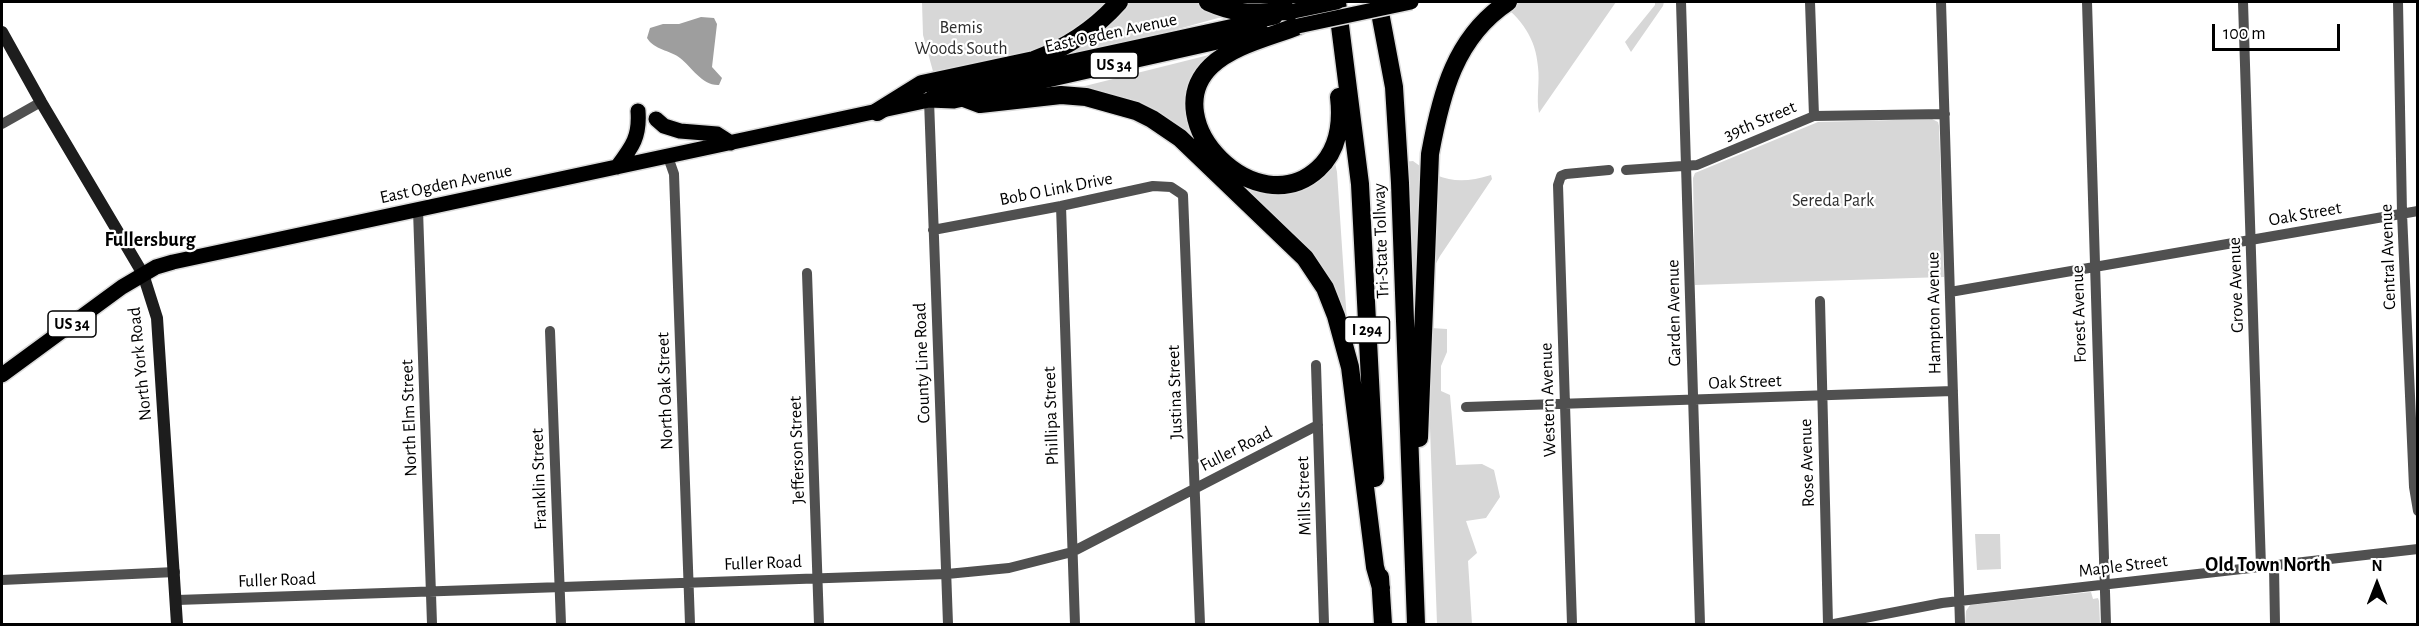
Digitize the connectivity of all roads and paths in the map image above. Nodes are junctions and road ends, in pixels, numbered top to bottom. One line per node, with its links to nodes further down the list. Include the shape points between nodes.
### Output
1 (1119, 2): 20 (highway, via 1077,40 1052,53 922,84)
2 (1208, 2): 13 (highway, via 1239,12 1274,11)
3 (1337, 2): 13 (main road, East Ogden Avenue / US 34, bridge); 15 (highway, Tri-State Tollway / I 294)
4 (1378, 2): 53 (highway, Tri-State Tollway / I 294, via 1394,87)
5 (1411, 2): 13 (main road, East Ogden Avenue / US 34, bridge)
6 (1508, 2): 53 (highway, via 1494,11 1458,54 1437,111 1430,154)
7 (1681, 2): 28 (street, Garden Avenue)
8 (1810, 2): 22 (street)
9 (1941, 2): 21 (street, Hampton Avenue)
10 (2087, 2): 38 (street, Forest Avenue)
11 (2243, 2): 37 (street, Grove Avenue)
12 (2398, 2): 35 (street, Central Avenue)
13 (1296, 18): 15 (highway, via 1220,58 1209,68 1196,93 1194,110 1207,144 1236,173 1260,183 1296,183 1313,174 1328,158 1339,133 1335,66); 16 (main road, East Ogden Avenue / US 34, via 1273,29); 17 (main road, East Ogden Avenue / US 34, via 1276,17 945,89)
14 (2, 32): 18 (main road, North York Road)
15 (1342, 36): 66 (highway, Tri-State Tollway / I 294, via 1360,184)
16 (964, 98): 17 (main road, East Ogden Avenue / US 34); 66 (highway, via 980,104 1061,95 1086,97 1152,118 1179,138 1305,258 1325,288 1350,367 1375,567)
17 (929, 100): 20 (main road, East Ogden Avenue / US 34); 36 (street, County Line Road)
18 (40, 102): 24 (street); 40 (main road, North York Road)
19 (638, 111): 27 (main road, via 639,128 634,144)
20 (878, 112): 25 (main road, East Ogden Avenue / US 34)
21 (1945, 114): 22 (street, 39th Street); 41 (street, Hampton Avenue)
22 (1814, 116): 28 (street, 39th Street)
23 (656, 118): 25 (main road, via 664,126 717,134)
24 (2, 124)
25 (731, 143): 26 (main road, East Ogden Avenue / US 34)
26 (668, 157): 27 (main road, East Ogden Avenue / US 34); 63 (street, North Oak Street, via 674,174)
27 (617, 167): 33 (main road, East Ogden Avenue / US 34)
28 (1687, 167): 30 (street, 39th Street); 48 (street, Garden Avenue)
29 (1610, 170): 49 (street, Western Avenue, via 1571,173 1561,176 1558,185)
30 (1626, 170)
31 (1183, 195): 32 (street, Bob O Link Drive, via 1171,187 1153,186); 52 (street, Justina Street)
32 (1061, 206): 36 (street, Bob O Link Drive); 56 (street, Phillipa Street)
33 (418, 210): 40 (main road, East Ogden Avenue / US 34, via 189,258); 67 (street, North Elm Street)
34 (2418, 211): 35 (street, Oak Street)
35 (2402, 213): 37 (street, Oak Street); 54 (street, Central Avenue)
36 (933, 230): 60 (street, County Line Road)
37 (2251, 240): 38 (street, Oak Street); 58 (street, Grove Avenue)
38 (2094, 267): 41 (street, Oak Street); 64 (street, Forest Avenue)
39 (807, 273): 61 (street, Jefferson Street)
40 (143, 274): 45 (main road, East Ogden Avenue / US 34); 59 (main road, North York Road, via 157,318)
41 (1950, 292): 46 (street, Hampton Avenue)
42 (1820, 301): 47 (street, Rose Avenue)
43 (550, 331): 65 (street, Franklin Street)
44 (1316, 365): 51 (street, Mills Street)
45 (2, 375)
46 (1953, 391): 47 (street, Oak Street); 69 (street, Hampton Avenue)
47 (1821, 396): 48 (street, Oak Street); 83 (street, Rose Avenue)
48 (1693, 400): 49 (street, Oak Street); 82 (street, Garden Avenue)
49 (1564, 404): 50 (street, Oak Street); 81 (street, Western Avenue)
50 (1466, 407)
51 (1318, 425): 52 (street, Fuller Road); 78 (street, Mills Street)
52 (1196, 488): 56 (street, Fuller Road); 77 (street, Justina Street)
53 (1413, 512): 80 (highway, Tri-State Tollway / I 294)
54 (2418, 512)
55 (2418, 549): 57 (street, Maple Street)
56 (1072, 552): 60 (street, Fuller Road, via 1009,567); 76 (street, Phillipa Street)
57 (2274, 566): 58 (street, Maple Street); 87 (street)
58 (2261, 567): 64 (street, Maple Street)
59 (175, 572): 62 (street); 68 (main road, North York Road)
60 (947, 574): 61 (street, Fuller Road); 75 (street, County Line Road)
61 (817, 578): 63 (street, Fuller Road); 74 (street, Jefferson Street)
62 (2, 580)
63 (689, 582): 65 (street, Fuller Road); 73 (street, North Oak Street)
64 (2104, 585): 69 (street, Maple Street); 86 (street, Forest Avenue)
65 (560, 587): 67 (street, Fuller Road); 72 (street, Franklin Street)
66 (1381, 588): 79 (highway, Tri-State Tollway / I 294)
67 (431, 591): 68 (street, Fuller Road); 71 (street, North Elm Street)
68 (177, 600): 70 (main road, North York Road)
69 (1959, 601): 84 (street, Maple Street); 85 (street, Hampton Avenue)
70 (177, 624)
71 (432, 624)
72 (561, 624)
73 (690, 624)
74 (819, 624)
75 (948, 624)
76 (1075, 624)
77 (1200, 624)
78 (1324, 624)
79 (1383, 624)
80 (1416, 624)
81 (1572, 624)
82 (1700, 624)
83 (1828, 624)
84 (1834, 624)
85 (1960, 624)
86 (2106, 624)
87 (2275, 624)

